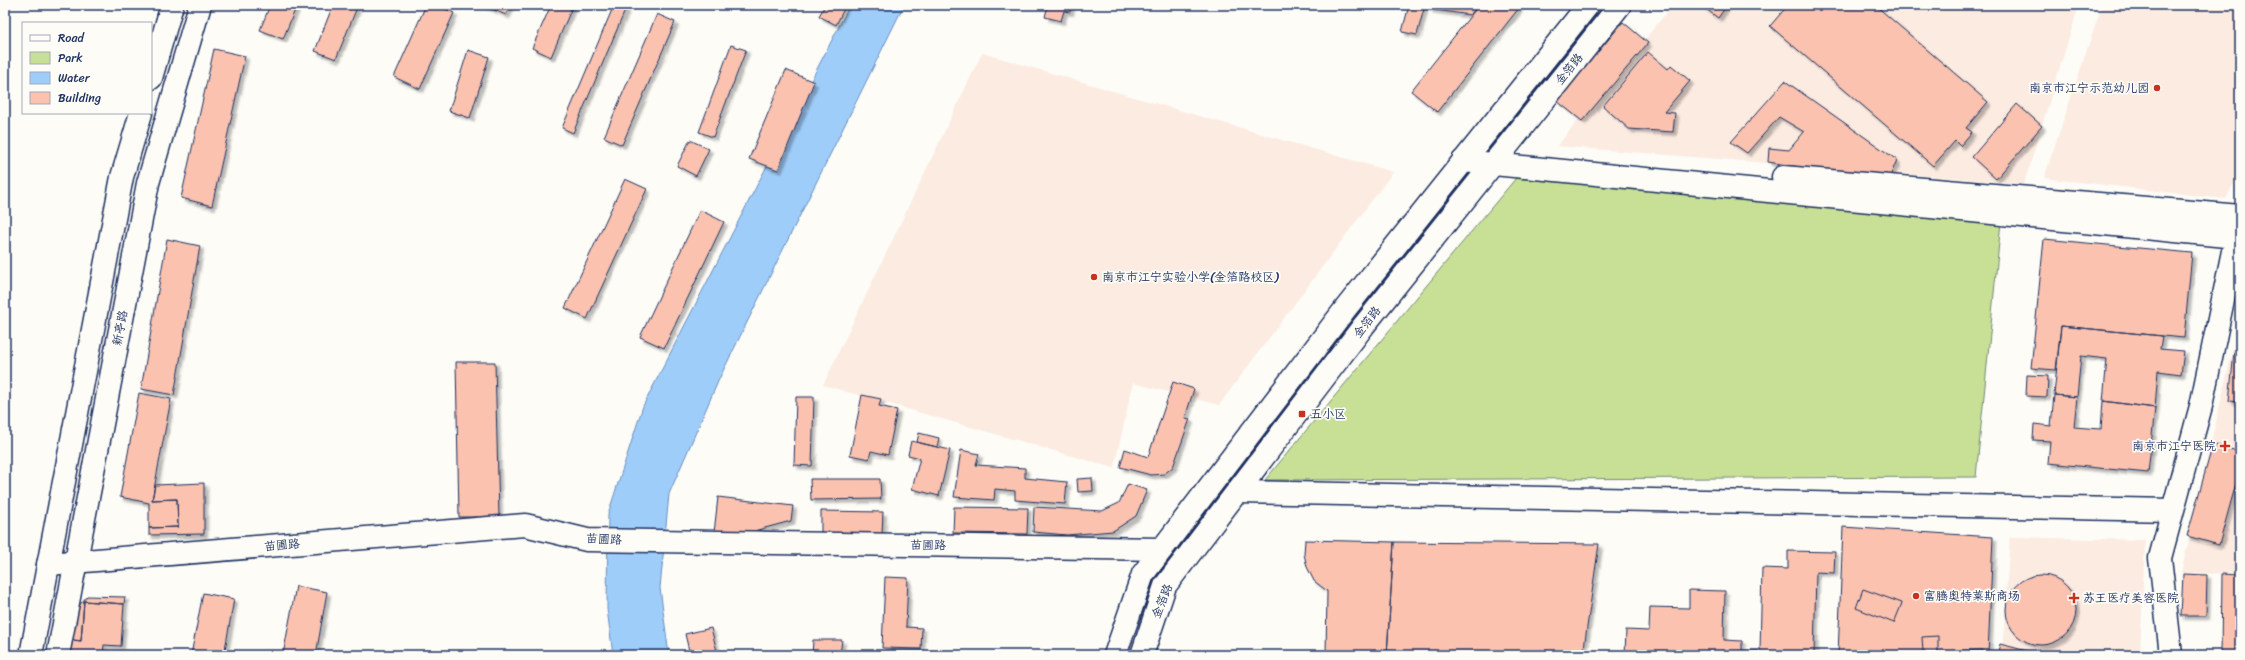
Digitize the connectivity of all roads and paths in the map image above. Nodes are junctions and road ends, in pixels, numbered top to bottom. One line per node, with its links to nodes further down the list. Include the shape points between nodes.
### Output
1 (172, 5): 5 (street)
2 (200, 5): 13 (street, 新亭路, via 148,183)
3 (1588, 5): 7 (street, 金箔路)
4 (1620, 5): 8 (street, 金箔路)
5 (152, 75)
6 (141, 114): 14 (street, via 122,177)
7 (1467, 156): 8 (street); 12 (street, 金箔路, via 1346,308)
8 (1498, 159): 9 (street); 10 (street, 金箔路, via 1365,324)
9 (2238, 223): 11 (street, via 2200,406)
10 (1238, 492): 11 (street); 18 (street, 金箔路, via 1165,586)
11 (2173, 510): 19 (street, via 2160,558)
12 (1162, 549): 13 (street, 苗圃路, via 587,540 525,525); 17 (street, 金箔路, via 1143,574)
13 (76, 562): 14 (street, 苗圃路); 16 (street, 新亭路)
14 (48, 564): 15 (street)
15 (31, 655)
16 (58, 655)
17 (1115, 655)
18 (1142, 655)
19 (2171, 655)

